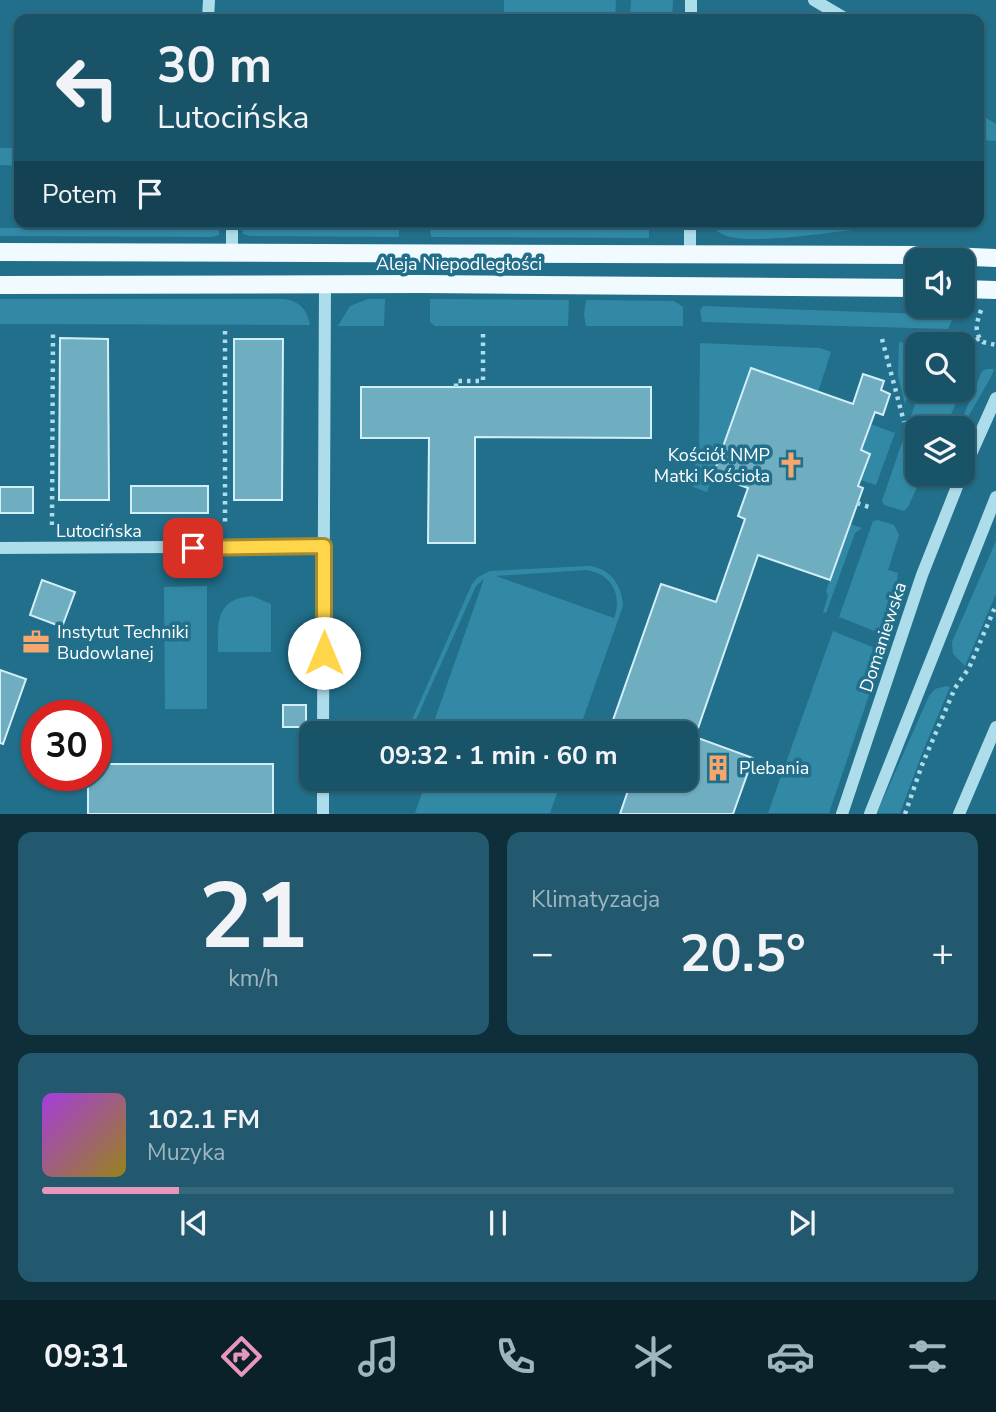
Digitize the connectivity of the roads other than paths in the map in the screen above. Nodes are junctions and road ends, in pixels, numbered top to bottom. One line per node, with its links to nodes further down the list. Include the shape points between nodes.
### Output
1 (814, 0): 2 (street)
2 (838, 14)
3 (232, 228): 6 (street)
4 (690, 228): 7 (street)
5 (0, 252): 6 (main road, Aleja Niepodległości)
6 (232, 254): 7 (main road, Aleja Niepodległości)
7 (690, 254): 8 (main road, Aleja Niepodległości)
8 (996, 258)
9 (0, 285): 10 (main road, Aleja Niepodległości)
10 (325, 285): 11 (main road, Aleja Niepodległości); 18 (street)
11 (905, 288)
12 (975, 289): 13 (main road)
13 (996, 290)
14 (996, 398): 15 (street, Domaniewska)
15 (975, 445)
16 (957, 486): 24 (street, Domaniewska, via 922,575)
17 (996, 497): 25 (street)
18 (324, 546): 19 (street, Lutocińska); 20 (street)
19 (0, 548)
20 (323, 721)
21 (996, 727): 26 (street)
22 (323, 791): 23 (street)
23 (323, 814)
24 (842, 814)
25 (870, 814)
26 (959, 814)

